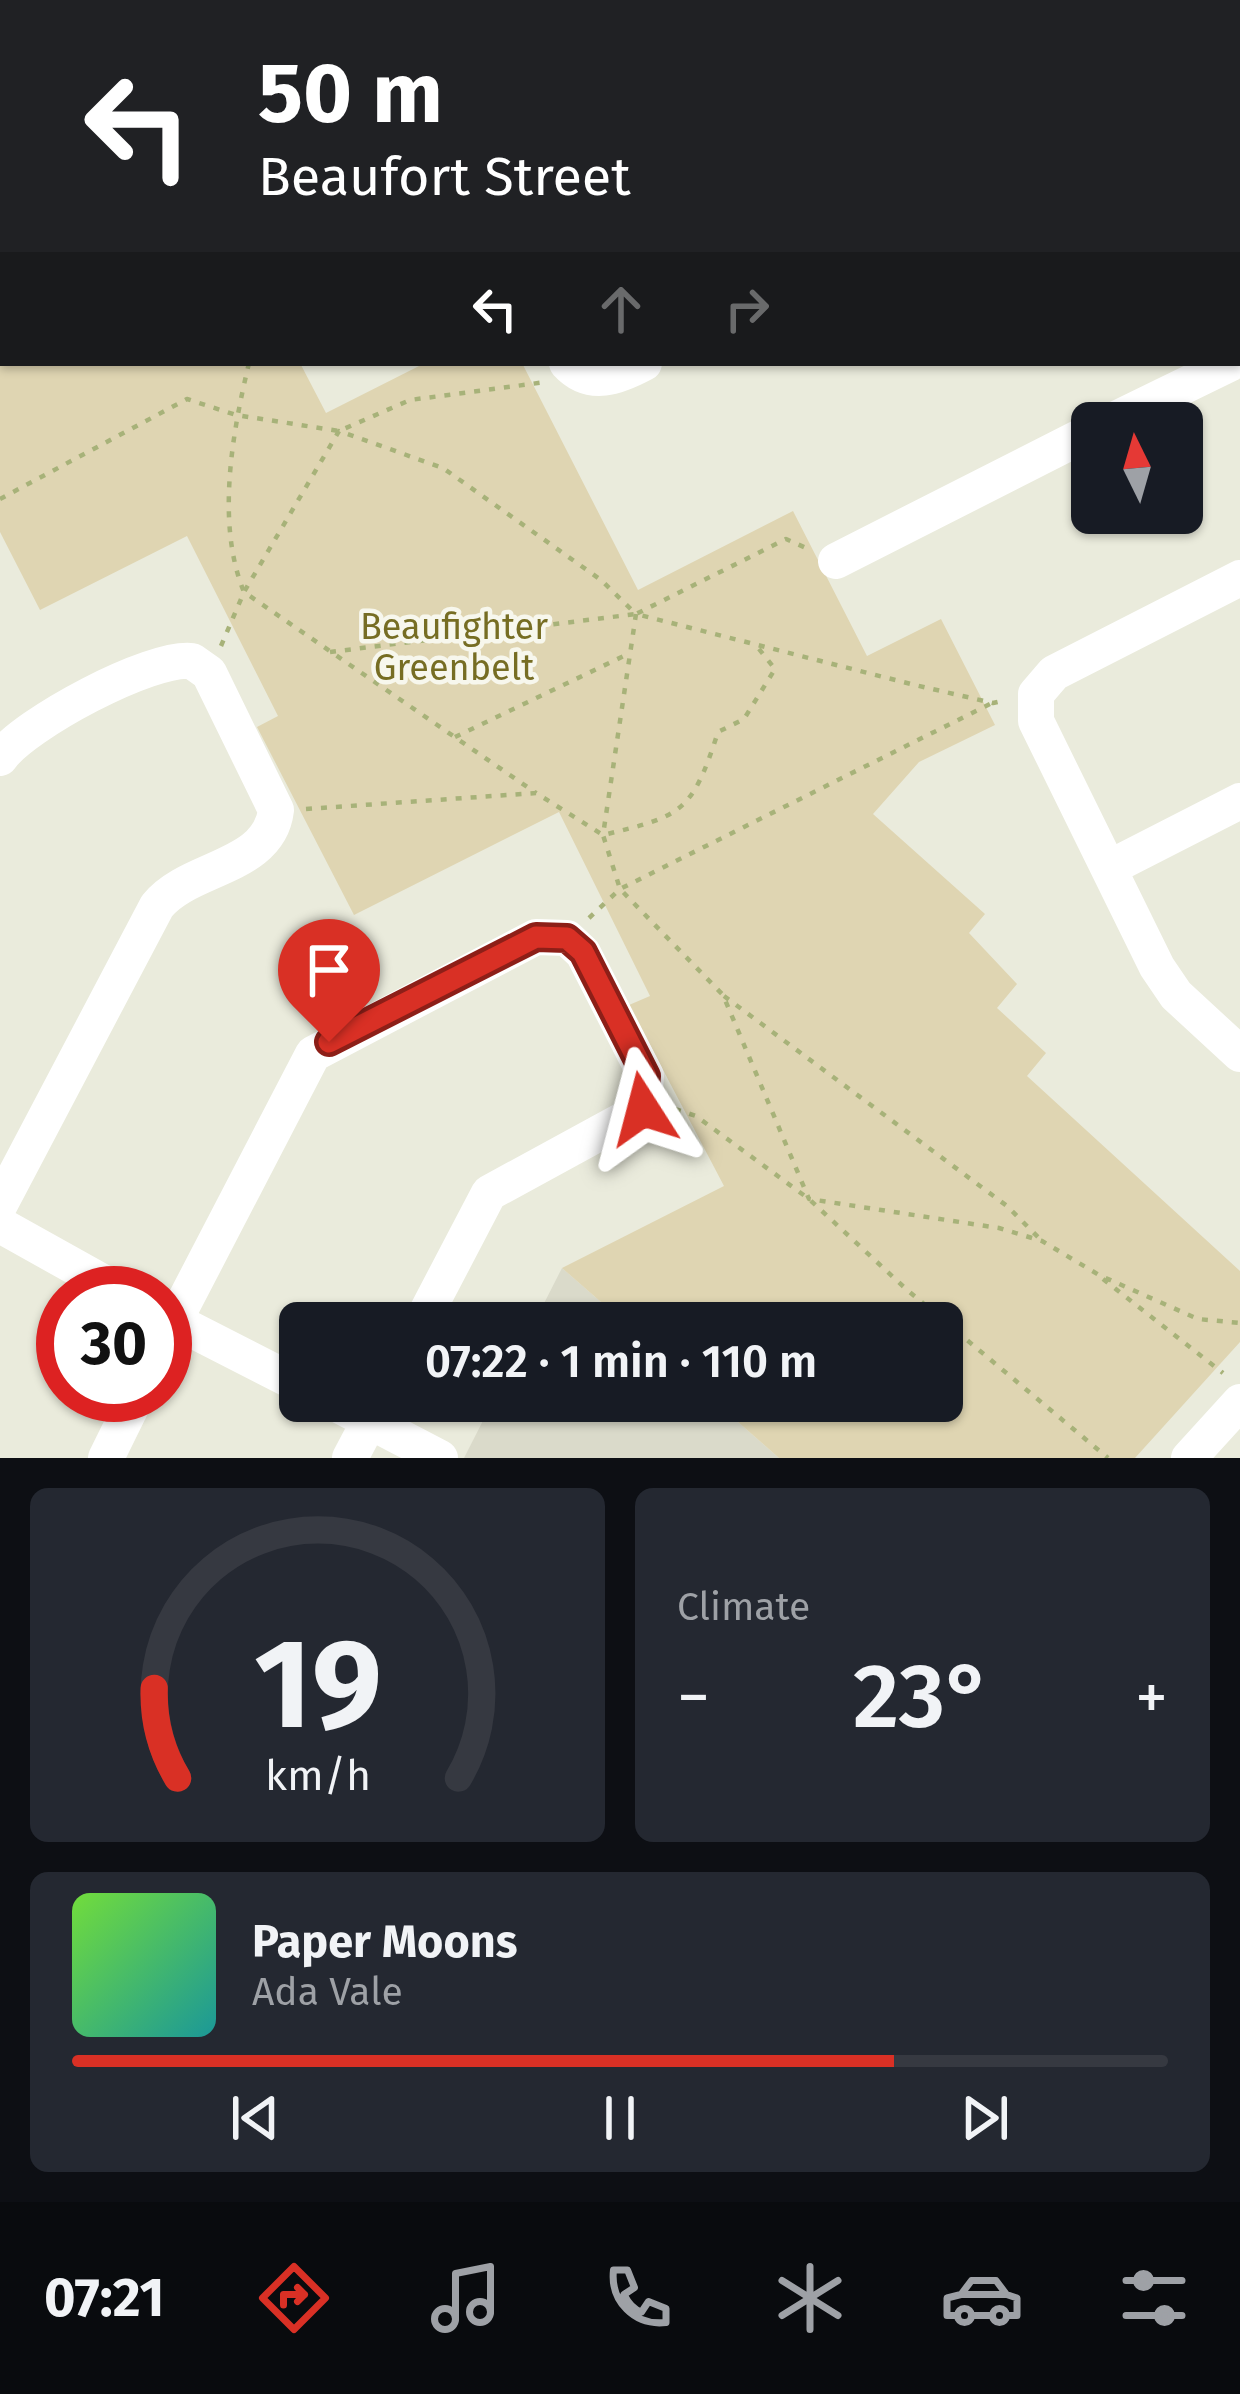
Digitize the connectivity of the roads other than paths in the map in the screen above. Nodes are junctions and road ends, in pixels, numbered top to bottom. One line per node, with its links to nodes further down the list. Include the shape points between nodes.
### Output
1 (637, 366): 3 (street, via 606,379)
2 (1233, 366): 4 (street)
3 (576, 369)
4 (1154, 402)
5 (1071, 442): 6 (street)
6 (836, 561)
7 (1240, 578): 10 (street, via 1054,673 1036,694 1036,721)
8 (0, 758): 12 (street, via 40,724 185,659 209,673 276,810 258,847 157,906)
9 (1240, 801): 10 (street)
10 (1111, 867): 11 (street, via 1176,995)
11 (1240, 1054)
12 (0, 1204)
13 (0, 1225): 14 (street)
14 (74, 1266)
15 (192, 1280): 16 (street, via 313,1054 536,937 567,938 583,952 639,1062 643,1109 489,1193)
16 (432, 1302)
17 (192, 1336): 18 (street)
18 (279, 1375)
19 (1231, 1388): 26 (street)
20 (124, 1422): 23 (street)
21 (369, 1422): 24 (street)
22 (390, 1422): 25 (street)
23 (106, 1458)
24 (350, 1458)
25 (440, 1458)
26 (1189, 1458)

